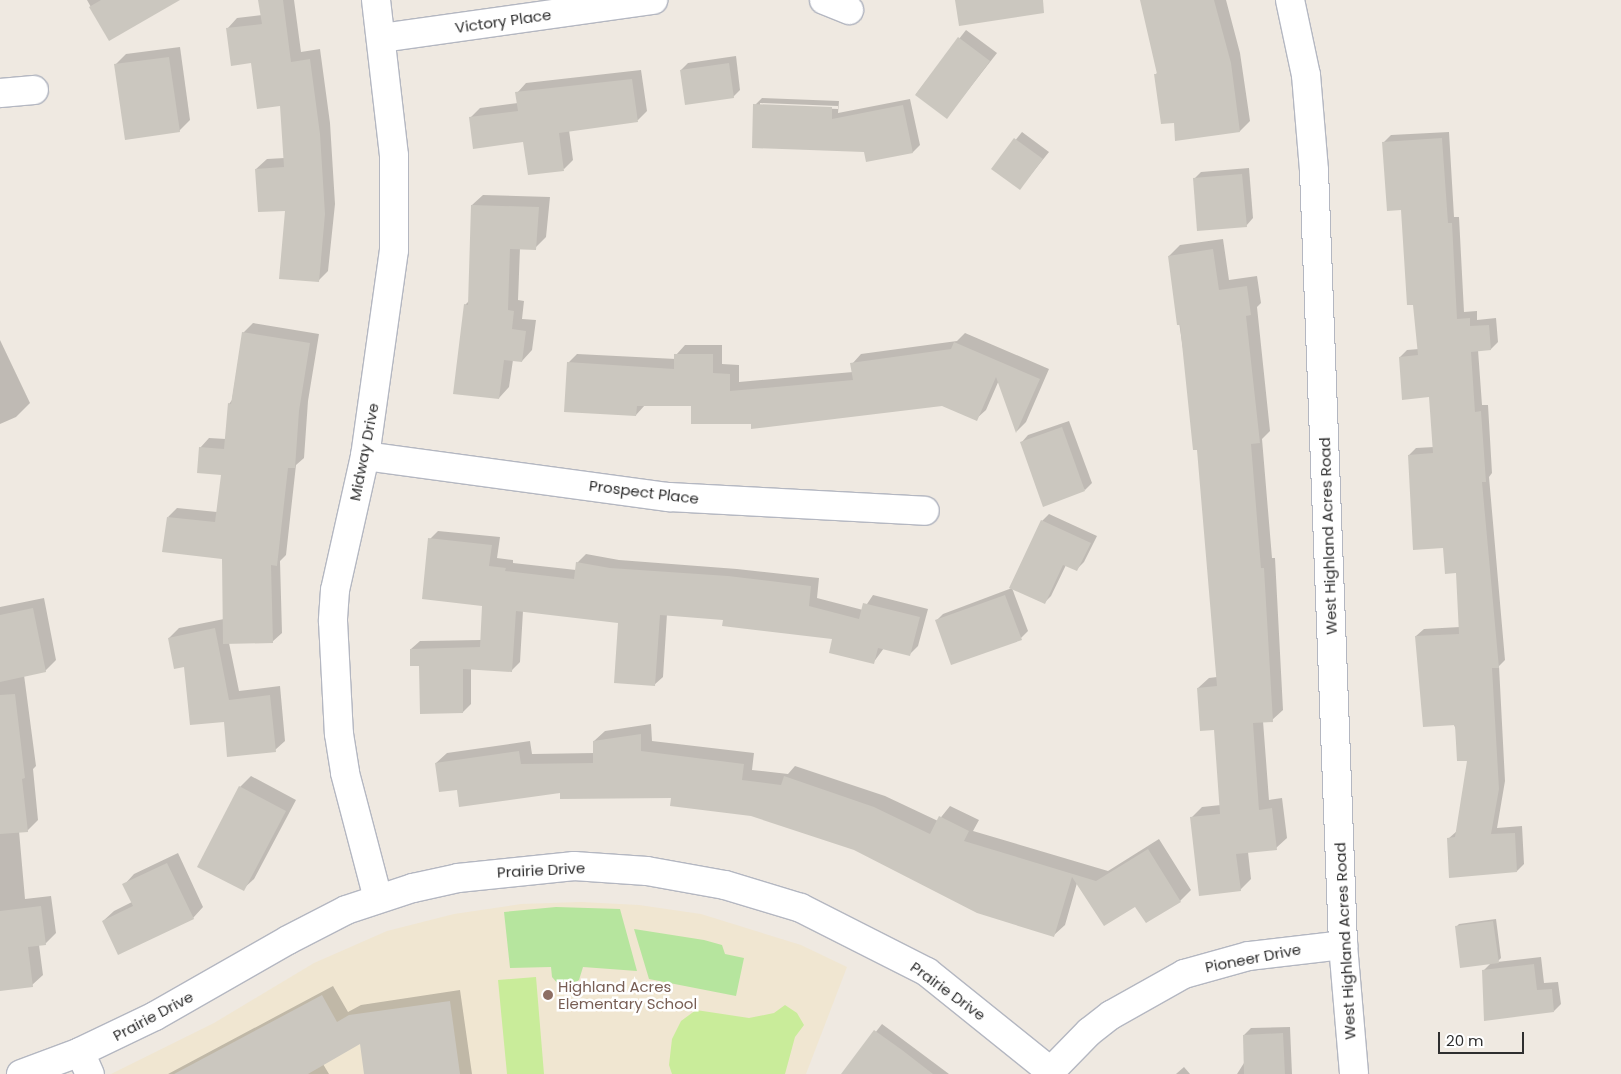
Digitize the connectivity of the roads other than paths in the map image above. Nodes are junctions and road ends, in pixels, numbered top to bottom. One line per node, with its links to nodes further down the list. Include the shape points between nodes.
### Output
1 (376, 0): 6 (street, Midway Drive)
2 (653, 0): 6 (street, Victory Place)
3 (824, 0): 5 (street)
4 (1290, 0): 12 (street, West Highland Acres Road, via 1306,75 1314,171)
5 (849, 10)
6 (382, 38): 9 (street, Midway Drive, via 394,156 394,250)
7 (34, 90): 8 (street)
8 (0, 93)
9 (365, 456): 10 (street, Prospect Place, via 669,497); 11 (street, Midway Drive, via 335,590 333,621 338,724 345,773)
10 (925, 511)
11 (378, 899): 13 (street, Prairie Drive, via 321,922 155,1016); 14 (street, Prairie Drive, via 458,878 574,866 647,871 760,894 846,929 927,972)
12 (1343, 944): 14 (street, Pioneer Drive, via 1249,956 1184,974 1111,1015); 16 (street, West Highland Acres Road)
13 (85, 1063): 15 (street, Prairie Drive)
14 (1049, 1073)
15 (21, 1074)
16 (1354, 1074)

